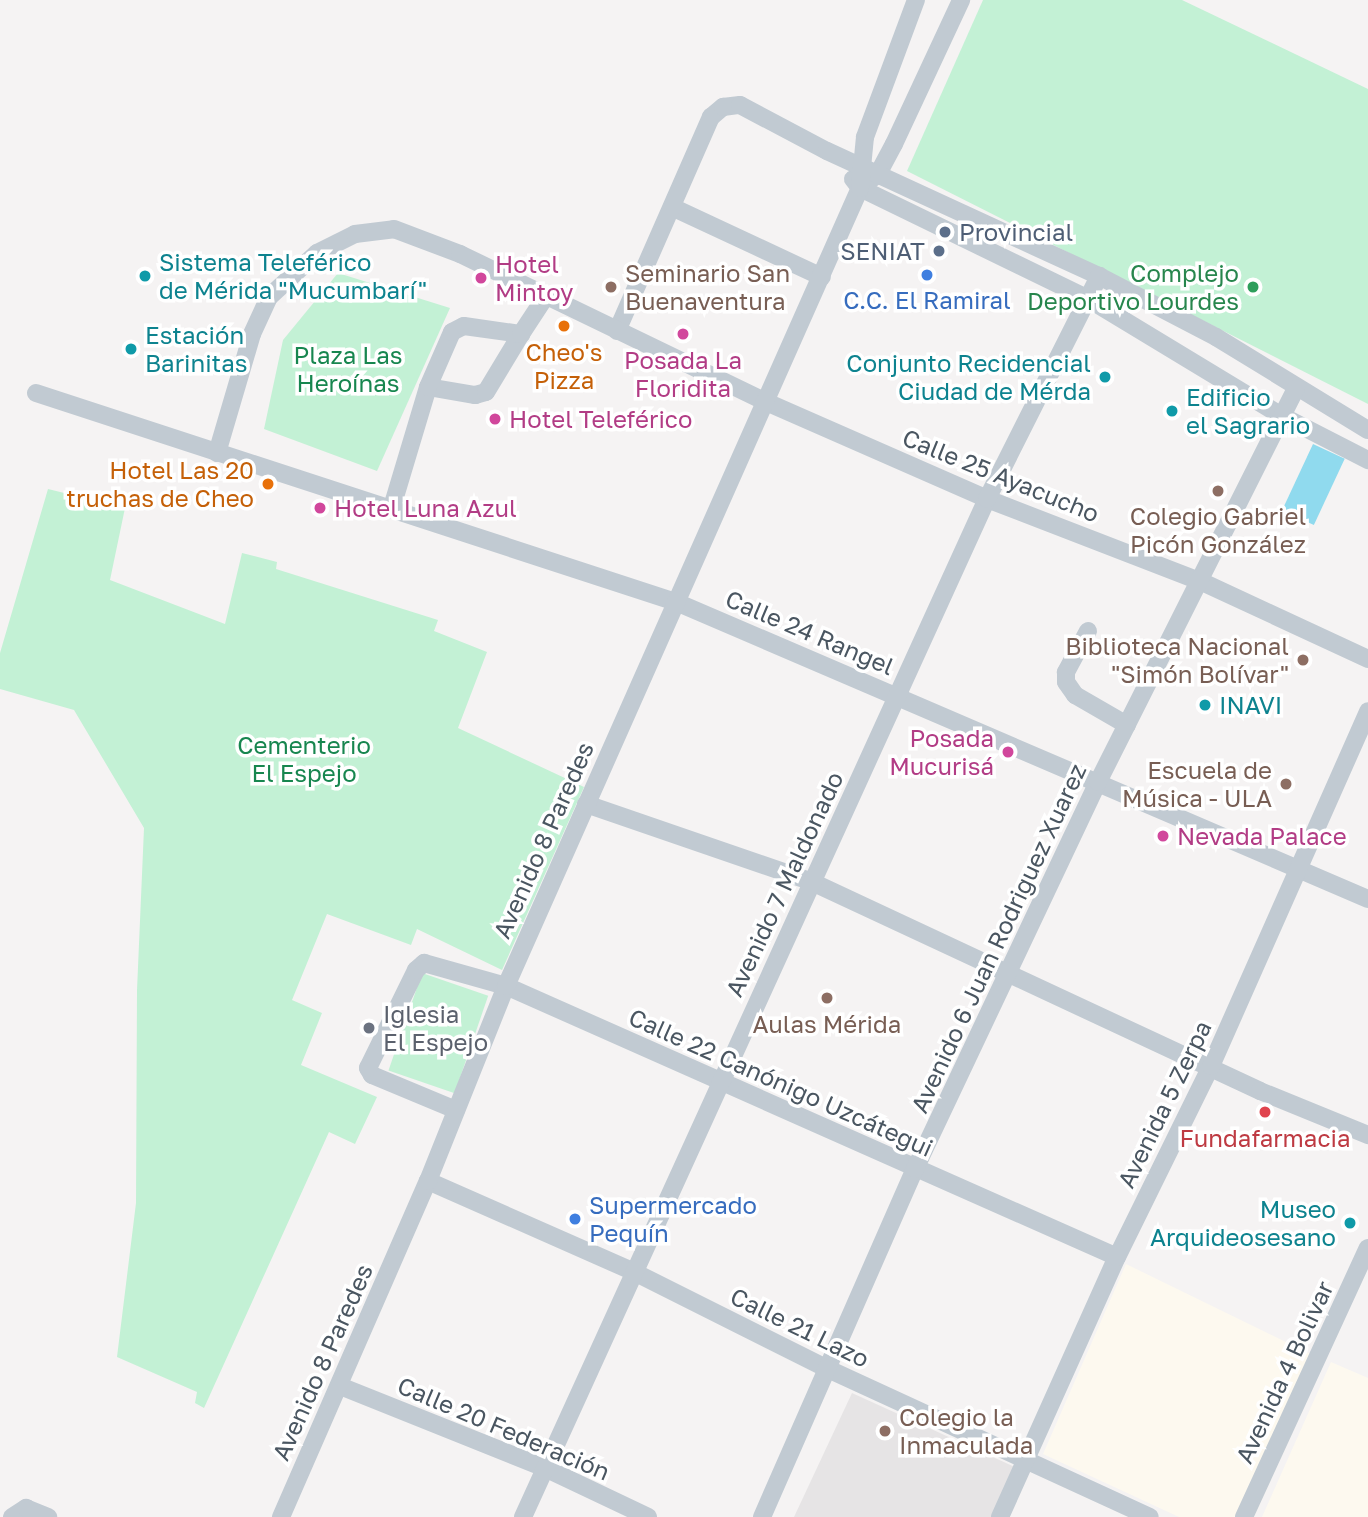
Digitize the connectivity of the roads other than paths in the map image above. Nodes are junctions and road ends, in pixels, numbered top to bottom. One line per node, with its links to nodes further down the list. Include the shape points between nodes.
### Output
1 (916, 0): 4 (street, via 865,137)
2 (961, 0): 5 (street)
3 (827, 151): 4 (street); 6 (street); 7 (street, via 740,105 723,107 711,117)
4 (859, 166): 5 (street); 6 (street)
5 (878, 174): 6 (street); 8 (street)
6 (860, 188): 9 (street, Avenido 8 Paredes); 11 (street)
7 (674, 208): 9 (street); 12 (street)
8 (1099, 276): 11 (street, Avenido 7 Maldonado); 15 (street, via 1216,337)
9 (822, 277): 17 (street, Avenido 8 Paredes)
10 (546, 296): 12 (street, Calle 25 Ayacucho); 13 (street); 20 (street, Calle 25 Ayacucho, via 460,254 394,229 355,234 301,263 269,296 252,334)
11 (1087, 298): 18 (street); 22 (street, Avenido 7 Maldonado)
12 (617, 331): 17 (street, Calle 25 Ayacucho)
13 (521, 334): 14 (street, via 486,392 475,396); 14 (street, via 455,329)
14 (428, 387): 23 (street)
15 (1296, 388): 18 (street, Avenido 6 Juan Rodriguez Xuarez); 19 (street)
16 (36, 393): 20 (street, Calle 24 Rangel)
17 (764, 401): 22 (street, Calle 25 Ayacucho); 25 (street, Avenido 8 Paredes)
18 (1282, 416): 21 (street); 24 (street, Avenido 6 Juan Rodriguez Xuarez)
19 (1368, 430)
20 (217, 453): 23 (street, Calle 24 Rangel)
21 (1368, 460)
22 (987, 499): 24 (street, Calle 25 Ayacucho); 28 (street, Avenido 7 Maldonado)
23 (392, 507): 25 (street, Calle 24 Rangel)
24 (1200, 581): 27 (street, Calle 25 Ayacucho); 30 (street, Avenido 6 Juan Rodriguez Xuarez)
25 (676, 602): 28 (street, Calle 24 Rangel); 32 (street, Avenido 8 Paredes)
26 (1087, 631): 30 (street, via 1066,672 1066,682 1075,695)
27 (1368, 659)
28 (898, 695): 31 (street, Calle 24 Rangel); 34 (street, Avenido 7 Maldonado)
29 (1368, 710): 33 (street, Avenida 5 Zerpa)
30 (1127, 725): 31 (street, Avenido 6 Juan Rodriguez Xuarez)
31 (1098, 782): 33 (street, Calle 24 Rangel); 36 (street, Avenido 6 Juan Rodriguez Xuarez)
32 (586, 804): 34 (street); 37 (street, Avenido 8 Paredes)
33 (1300, 869): 35 (street, Calle 24 Rangel); 38 (street, Avenida 5 Zerpa)
34 (812, 882): 36 (street); 39 (street, Avenido 7 Maldonado)
35 (1368, 899)
36 (1009, 976): 38 (street); 42 (street, Avenido 6 Juan Rodriguez Xuarez)
37 (506, 986): 39 (street, Calle 22 Canónigo Uzcátegui); 40 (street, Avenido 8 Paredes); 40 (street, Calle 22 Canónigo Uzcátegui, via 420,965 369,1071)
38 (1211, 1066): 41 (street); 45 (street, Avenida 5 Zerpa)
39 (719, 1081): 42 (street, Calle 22 Canónigo Uzcátegui); 46 (street, Avenido 7 Maldonado)
40 (456, 1111): 43 (street, Avenido 8 Paredes)
41 (1368, 1135)
42 (915, 1169): 45 (street, Calle 22 Canónigo Uzcátegui); 47 (street, Avenido 6 Juan Rodriguez Xuarez)
43 (428, 1181): 46 (street, Calle 21 Lazo); 48 (street, Avenido 8 Paredes)
44 (1368, 1248): 59 (street, Avenida 4 Bolivar)
45 (1117, 1257): 49 (street, Avenida 5 Zerpa)
46 (634, 1272): 47 (street, Calle 21 Lazo); 50 (street, Avenido 7 Maldonado)
47 (828, 1369): 49 (street, Calle 21 Lazo); 56 (street, Avenido 6 Juan Rodriguez Xuarez)
48 (340, 1386): 50 (street, Calle 20 Federación); 53 (street, Avenido 8 Paredes)
49 (1027, 1461): 57 (street, Avenida 5 Zerpa); 58 (street, Calle 21 Lazo)
50 (545, 1468): 54 (street, Avenido 7 Maldonado); 55 (street, Calle 20 Federación)
51 (12, 1517): 52 (street, via 26,1508)
52 (48, 1517)
53 (281, 1517)
54 (523, 1517)
55 (648, 1517)
56 (762, 1517)
57 (1000, 1517)
58 (1150, 1517)
59 (1244, 1517)

